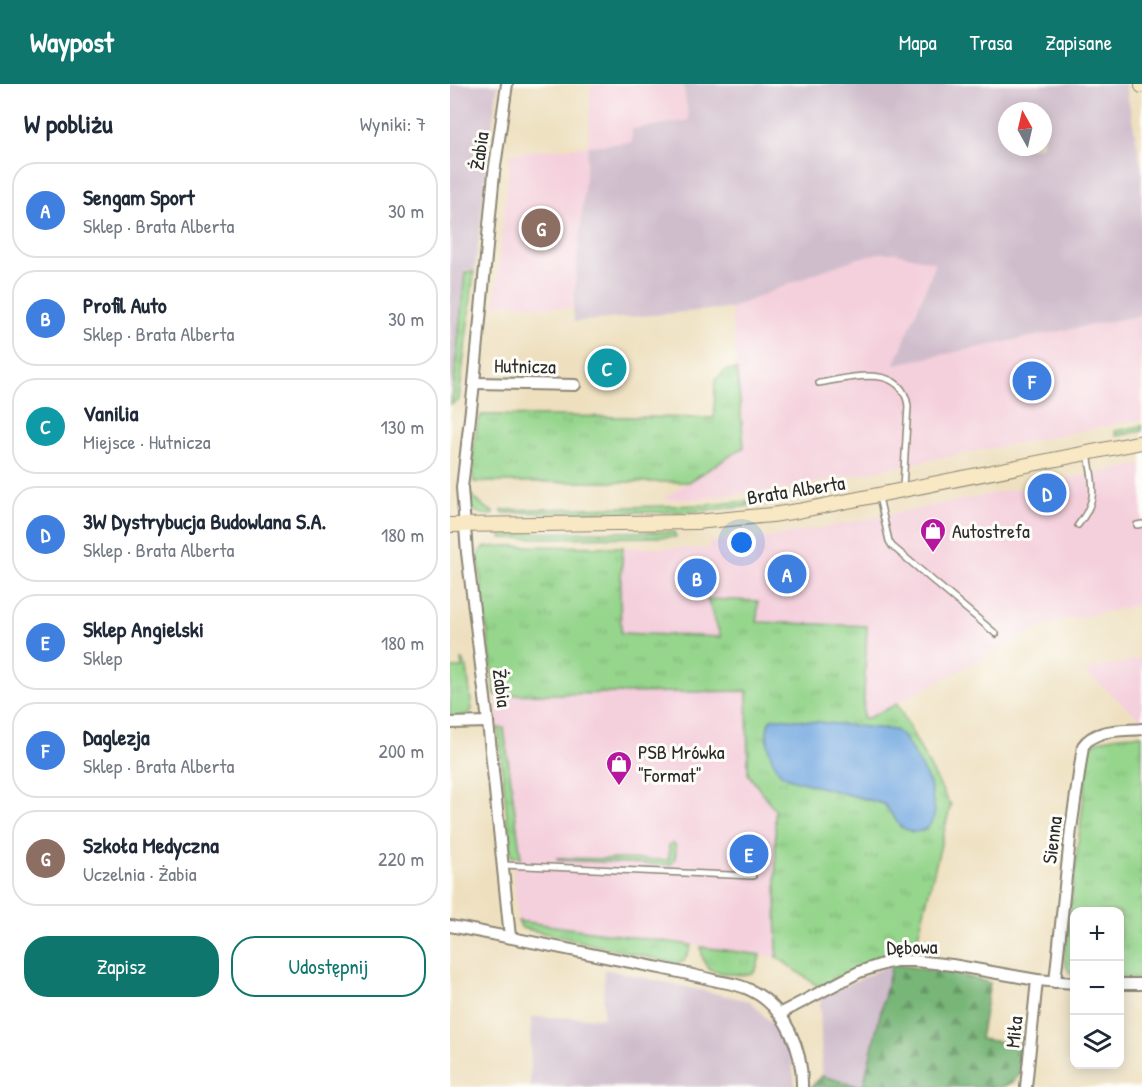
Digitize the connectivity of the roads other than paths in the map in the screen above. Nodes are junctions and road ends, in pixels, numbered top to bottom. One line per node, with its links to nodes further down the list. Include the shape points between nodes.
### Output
1 (507, 84): 2 (street, Żabia, via 494,173)
2 (474, 383): 4 (street, Hutnicza); 9 (street, Żabia)
3 (819, 383): 7 (lane, via 873,375 896,383 908,406)
4 (575, 385)
5 (1142, 442): 6 (street, Brata Alberta)
6 (1088, 453): 7 (street, Brata Alberta); 10 (lane, via 1094,490 1092,502)
7 (903, 490): 8 (street, Brata Alberta)
8 (879, 495): 9 (street, Brata Alberta, via 786,513 696,522); 11 (lane, via 891,546)
9 (457, 525): 12 (street, Żabia)
10 (1078, 525)
11 (996, 634)
12 (488, 722): 13 (street); 15 (street, Żabia)
13 (452, 725)
14 (1142, 729): 20 (street, Sienna, via 1094,735 1083,746)
15 (503, 864): 16 (lane); 18 (street, Żabia)
16 (753, 876)
17 (450, 926): 18 (street)
18 (510, 938): 24 (street, via 741,986 763,998)
19 (1037, 980): 20 (street, Dębowa); 24 (street, Dębowa, via 952,965 896,961 859,972); 26 (street, Miła)
20 (1055, 982): 21 (street)
21 (1070, 983)
22 (1124, 984): 23 (street)
23 (1142, 984)
24 (779, 1014): 25 (street, via 798,1051)
25 (802, 1087)
26 (1026, 1087)

